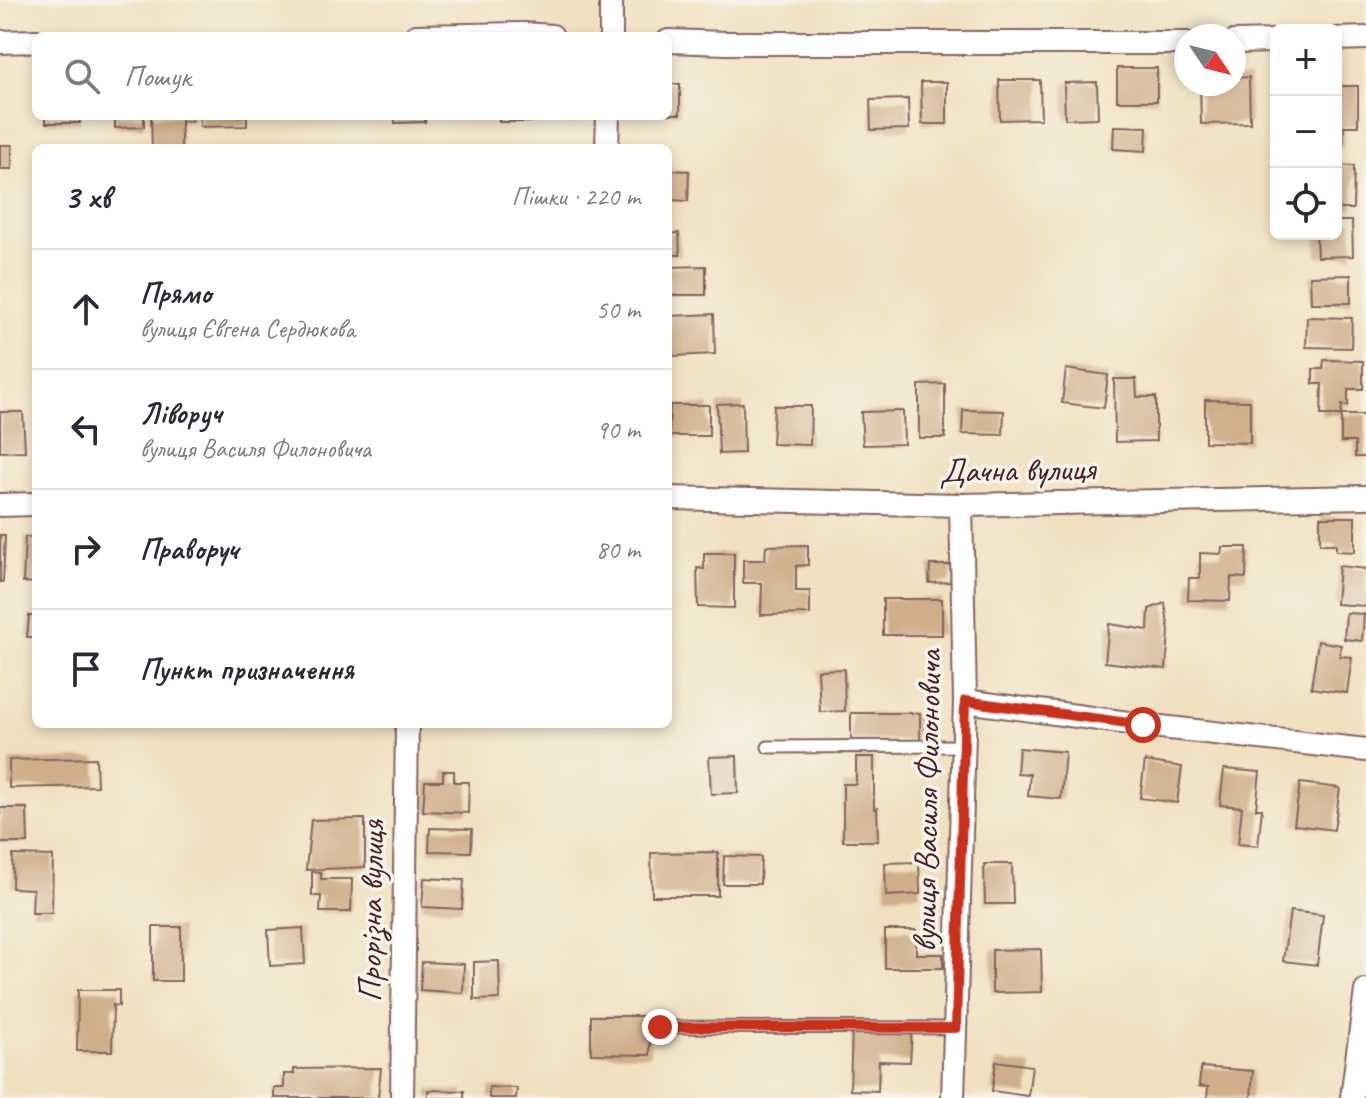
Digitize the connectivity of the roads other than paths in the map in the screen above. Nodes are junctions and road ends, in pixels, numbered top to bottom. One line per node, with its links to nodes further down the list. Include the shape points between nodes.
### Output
1 (611, 0): 2 (street)
2 (611, 32)
3 (1366, 38): 4 (street)
4 (1342, 39)
5 (32, 41): 8 (street)
6 (672, 41): 10 (street)
7 (1270, 41): 9 (street)
8 (0, 42)
9 (1246, 42)
10 (1174, 43)
11 (608, 120): 12 (street)
12 (607, 144)
13 (1366, 497): 17 (street, Дачна вулиця)
14 (672, 498): 17 (street, Дачна вулиця)
15 (32, 504): 16 (street)
16 (0, 505)
17 (961, 505): 18 (street, вулиця Василя Филоновича)
18 (965, 701): 20 (street, вулиця Василя Филоновича); 22 (street)
19 (407, 728): 26 (street, Прорізна вулиця)
20 (964, 746): 21 (lane); 25 (street, вулиця Василя Филоновича)
21 (768, 747)
22 (1366, 750)
23 (1366, 991): 28 (street)
24 (660, 1027): 25 (lane)
25 (956, 1028): 27 (street, вулиця Василя Филоновича)
26 (402, 1098)
27 (953, 1098)
28 (1352, 1098)

